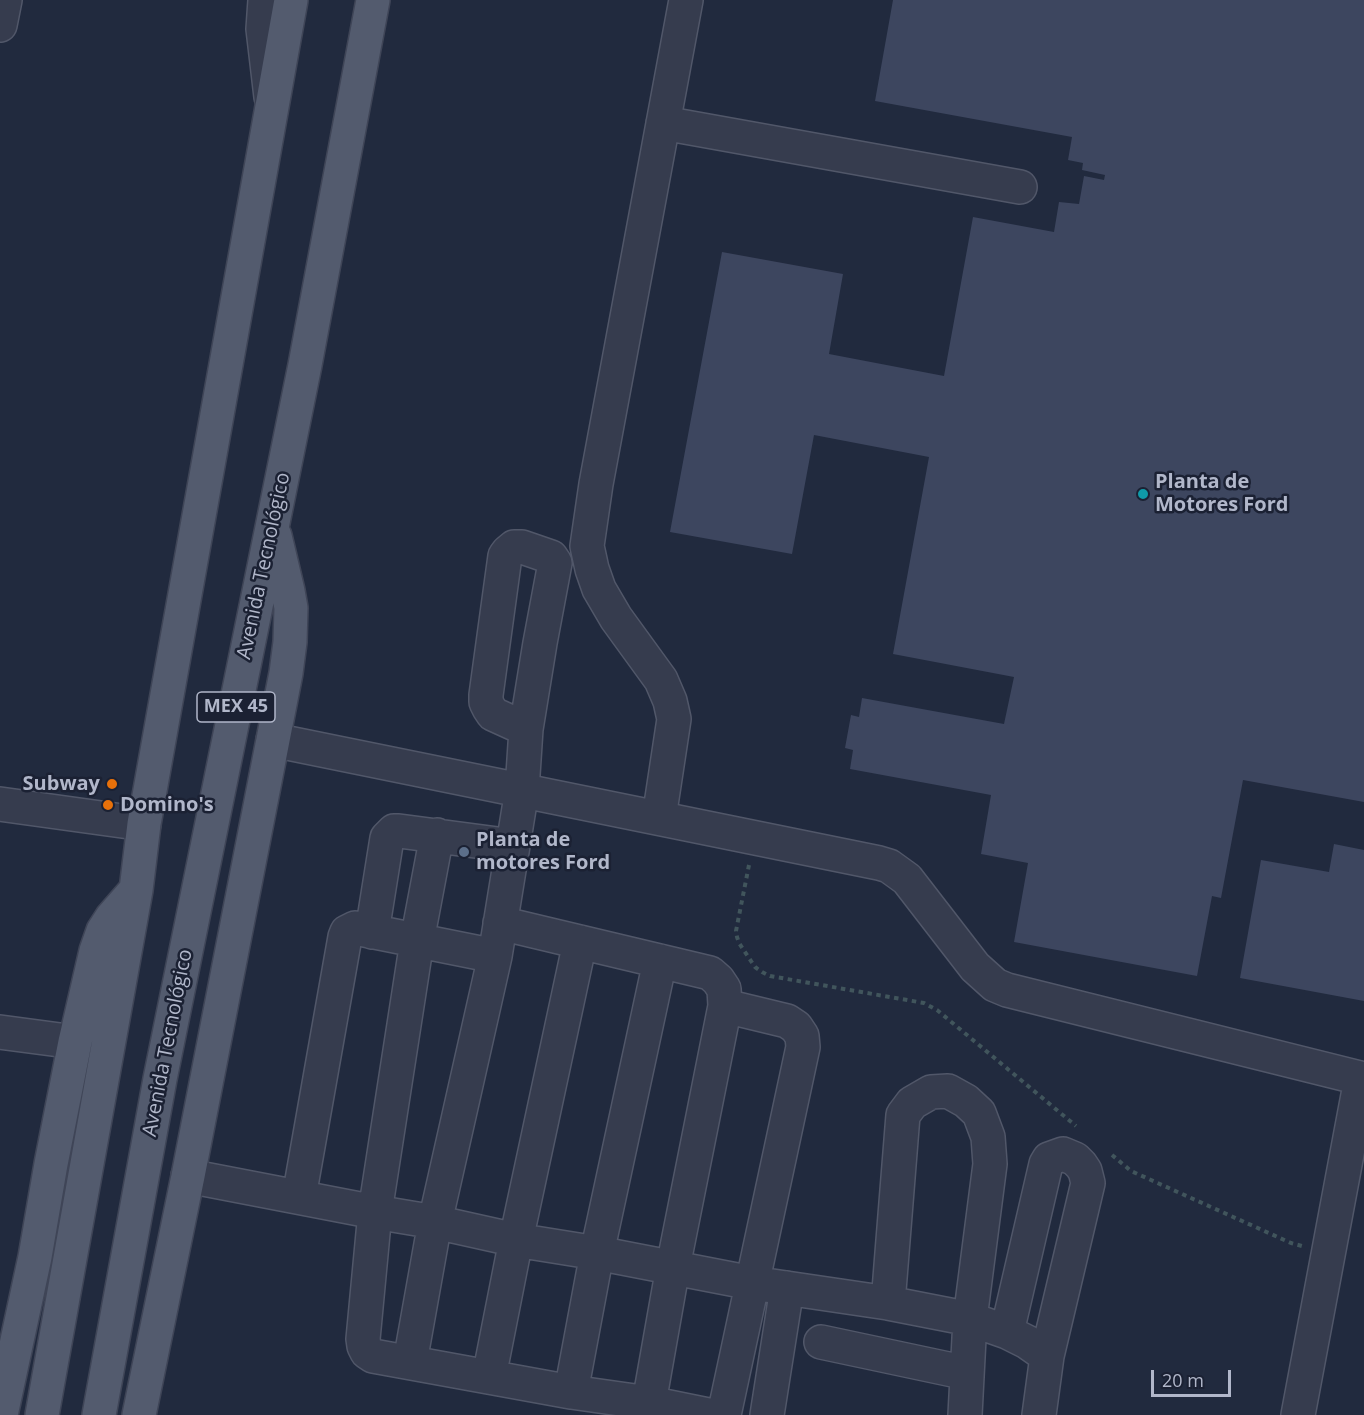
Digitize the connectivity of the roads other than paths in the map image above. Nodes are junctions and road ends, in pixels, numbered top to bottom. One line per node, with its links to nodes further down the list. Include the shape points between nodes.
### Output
1 (265, 0): 5 (street, via 263,29)
2 (291, 0): 5 (main road)
3 (373, 0): 8 (main road, Avenida Tecnológico / MEX 45)
4 (686, 0): 6 (street)
5 (272, 101): 14 (main road)
6 (663, 123): 7 (street); 13 (street, via 587,546 599,589 661,680 670,701 674,718)
7 (1020, 187)
8 (273, 526): 10 (main road, via 288,591 291,627); 51 (main road, Avenida Tecnológico / MEX 45, via 162,1067)
9 (526, 729): 9 (street, via 493,714 486,702 505,556 514,547 548,556 555,564); 11 (street)
10 (273, 740): 11 (street); 28 (main road)
11 (522, 790): 13 (street); 16 (street)
12 (0, 804): 14 (street)
13 (659, 818): 27 (street, via 889,866 907,879 975,967 1007,990)
14 (144, 824): 17 (main road)
15 (437, 835): 16 (street); 19 (street, via 394,831 387,838); 20 (street)
16 (513, 846): 18 (street)
17 (136, 890): 26 (main road, via 103,931); 50 (main road)
18 (500, 923): 21 (street); 22 (street)
19 (372, 932): 20 (street); 29 (street, via 355,928 345,937)
20 (417, 940): 22 (street); 30 (street)
21 (580, 942): 23 (street); 32 (street)
22 (495, 956): 31 (street)
23 (660, 961): 24 (street, via 710,973 724,989); 33 (street)
24 (725, 1006): 35 (street); 36 (street, via 787,1021 802,1035 803,1047)
25 (0, 1032): 26 (street)
26 (75, 1042): 34 (main road)
27 (1362, 1079): 58 (street)
28 (188, 1176): 29 (street); 52 (main road)
29 (299, 1197): 30 (street)
30 (375, 1212): 31 (street); 44 (street, via 364,1346 373,1356)
31 (435, 1222): 32 (street); 44 (street)
32 (516, 1240): 33 (street); 46 (street)
33 (597, 1253): 35 (street); 47 (street)
34 (35, 1257): 40 (main road); 49 (main road)
35 (673, 1267): 36 (street); 48 (street)
36 (752, 1283): 37 (street); 54 (street)
37 (788, 1288): 38 (street); 55 (street)
38 (888, 1303): 39 (street); 39 (street, via 903,1115 912,1103 931,1092 948,1091 979,1113 988,1137 990,1164)
39 (970, 1319): 41 (street); 45 (street)
40 (0, 1330)
41 (1007, 1332): 43 (street); 43 (street, via 1046,1164 1064,1154 1081,1165 1088,1183)
42 (821, 1342): 45 (street)
43 (1047, 1356): 57 (street)
44 (410, 1362): 46 (street)
45 (967, 1372): 56 (street)
46 (489, 1377): 47 (street)
47 (571, 1392): 48 (street)
48 (649, 1403): 53 (street)
49 (1, 1415)
50 (42, 1415)
51 (99, 1415)
52 (139, 1415)
53 (708, 1415)
54 (724, 1415)
55 (767, 1415)
56 (965, 1415)
57 (1039, 1415)
58 (1298, 1415)

